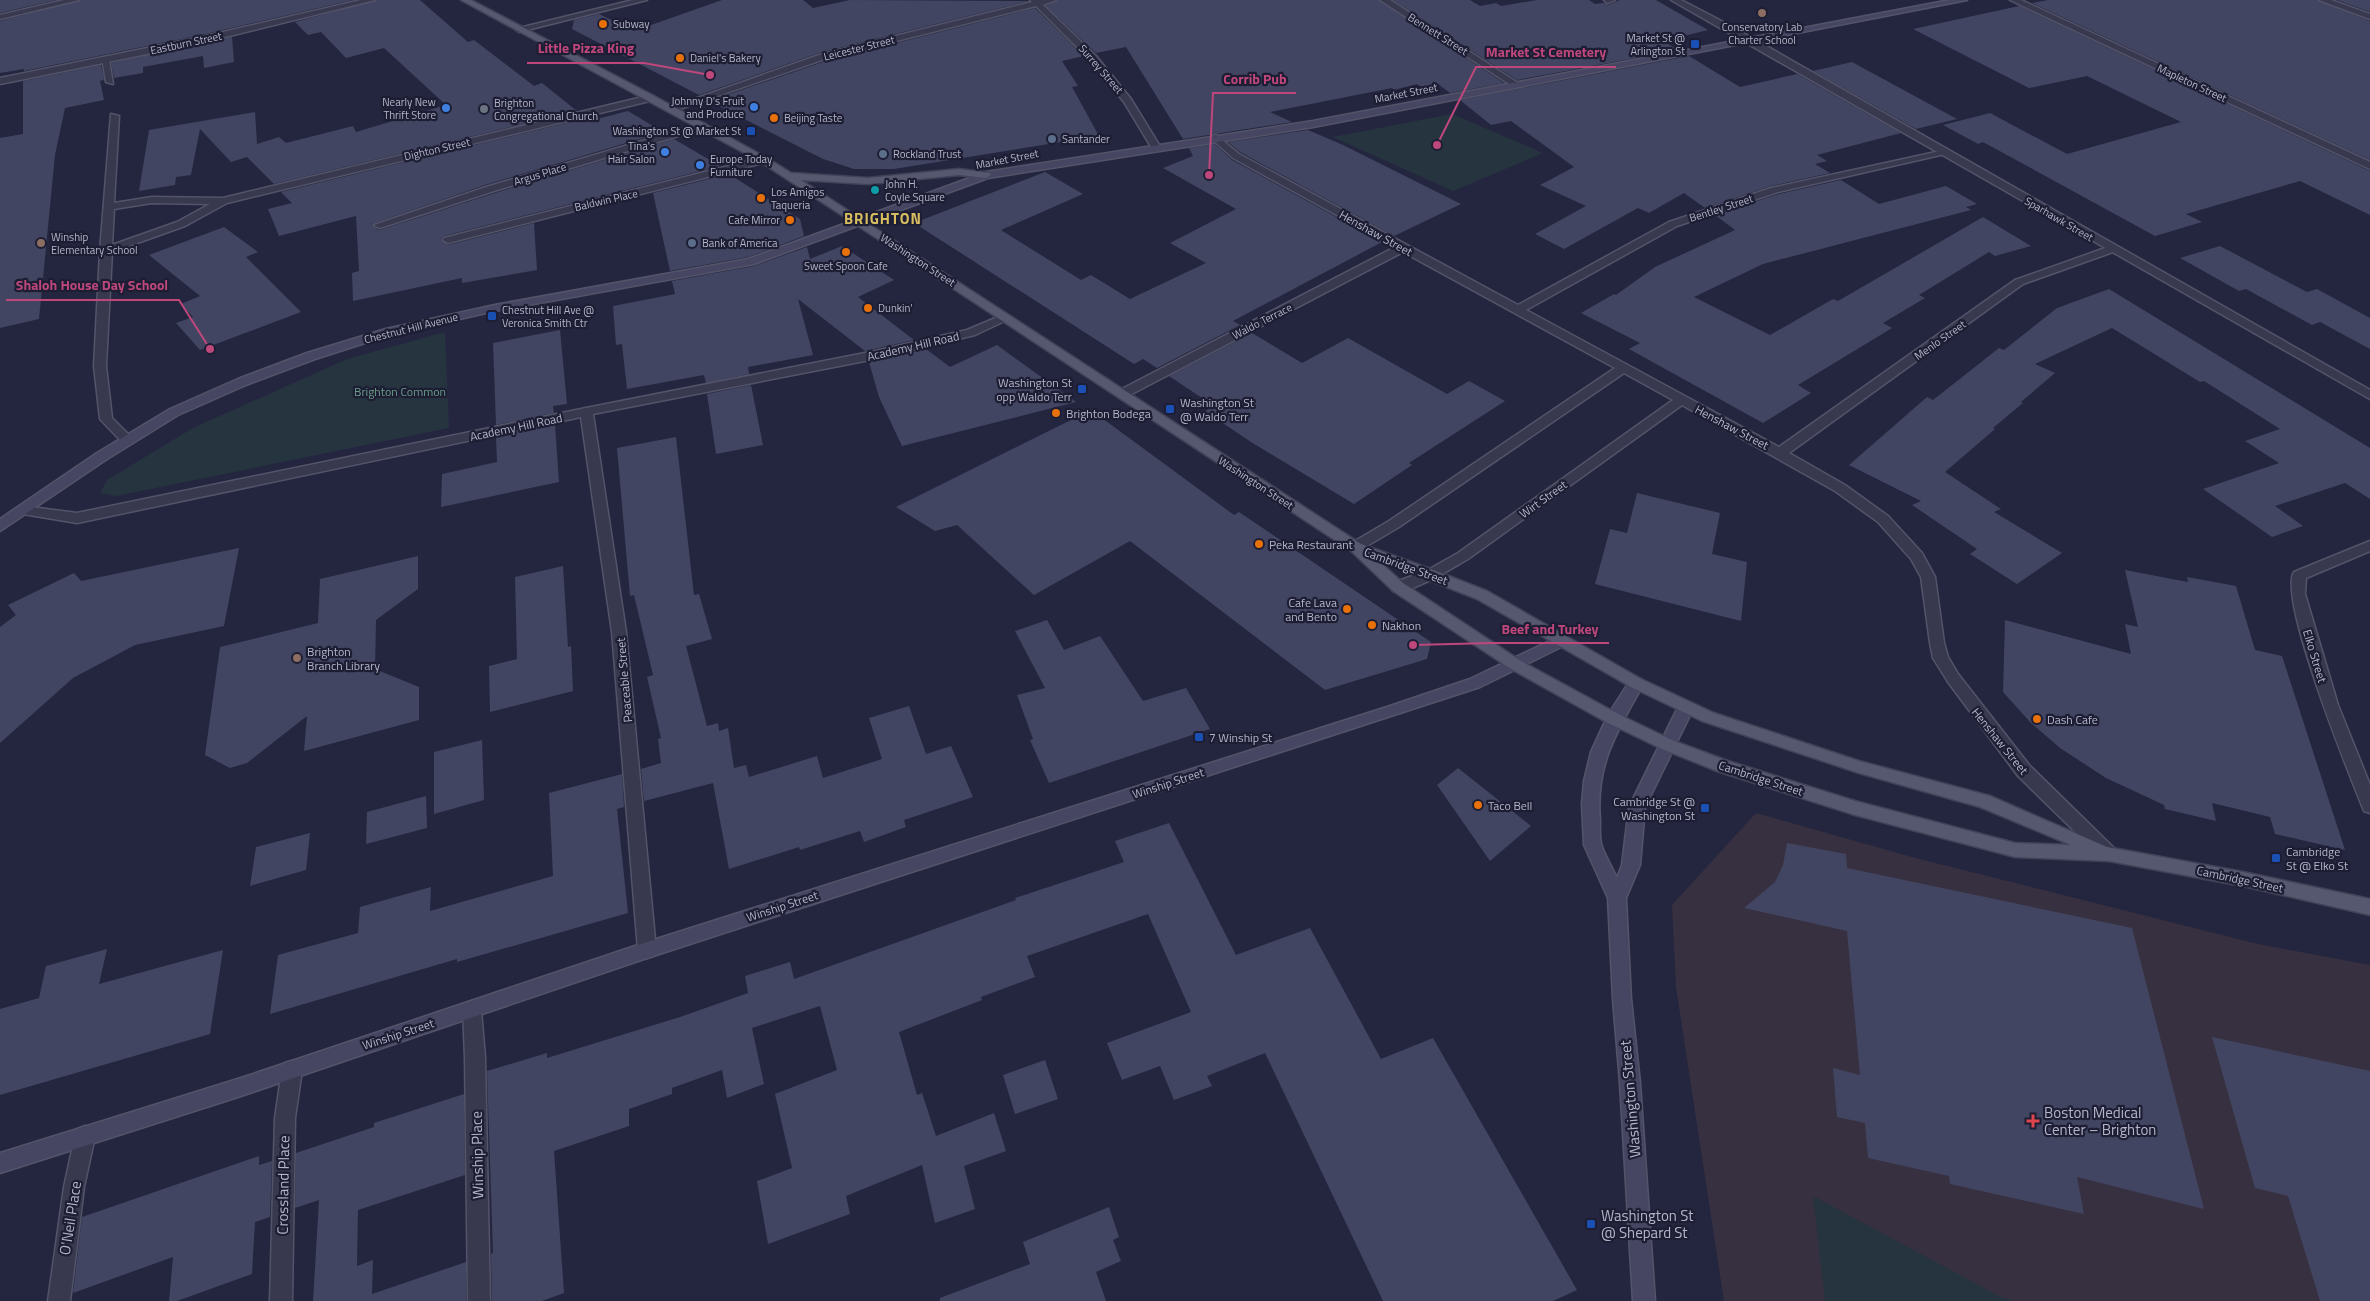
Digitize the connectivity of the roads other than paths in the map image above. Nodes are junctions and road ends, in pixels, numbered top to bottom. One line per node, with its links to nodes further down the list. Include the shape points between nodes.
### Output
1 (75, 0): 13 (street)
2 (371, 0): 16 (street, Eastburn Street)
3 (465, 0): 14 (main road, Washington Street)
4 (643, 0): 14 (street)
5 (1052, 0): 11 (street, Leicester Street)
6 (1384, 0): 19 (street, Bennett Street)
7 (1675, 0): 15 (street, Sparhawk Street)
8 (1963, 0): 15 (main road, Market Street)
9 (2014, 0): 28 (street, Mapleton Street)
10 (2323, 0): 12 (street)
11 (1036, 2): 21 (street, Leicester Street, via 824,56); 25 (street, Surrey Street, via 1092,58 1124,96)
12 (2370, 16)
13 (0, 17)
14 (519, 29): 20 (main road, Washington Street)
15 (1749, 41): 19 (main road, Market Street); 26 (street, Sparhawk Street)
16 (105, 60): 17 (street, Eastburn Street); 18 (street)
17 (0, 81)
18 (110, 82)
19 (1517, 85): 24 (main road, Market Street, via 1313,124)
20 (652, 98): 21 (main road, Washington Street); 31 (street, Dighton Street)
21 (670, 109): 23 (main road, Washington Street)
22 (114, 116): 32 (street)
23 (702, 126): 27 (main road, Washington Street); 34 (street, Argus Place)
24 (1216, 138): 25 (main road, Market Street); 36 (street, Henshaw Street, via 1236,156)
25 (1156, 148): 30 (main road, Market Street)
26 (1942, 152): 37 (street, Sparhawk Street); 39 (street, Bentley Street, via 1775,190 1673,224)
27 (764, 160): 29 (main road, Washington Street); 35 (street, Baldwin Place)
28 (2370, 166)
29 (787, 175): 30 (main road, via 868,181 959,172); 33 (main road, Washington Street)
30 (986, 175): 33 (main road, Market Street)
31 (223, 201): 32 (street, Dighton Street, via 152,200); 38 (street, Dighton Street, via 181,224)
32 (110, 207): 38 (street)
33 (858, 222): 40 (main road, Washington Street); 46 (main road, Chestnut Hill Avenue, via 740,264 448,318 351,343 242,382 174,412)
34 (379, 225)
35 (448, 240)
36 (1402, 248): 39 (street, Henshaw Street); 42 (street, Waldo Terrace)
37 (2112, 249): 43 (street, Sparhawk Street); 47 (street, Menlo Street, via 2019,282)
38 (105, 251): 46 (street, via 100,366 106,419)
39 (1518, 310): 41 (street, Henshaw Street)
40 (1005, 317): 42 (main road, Washington Street); 45 (street, Academy Hill Road, via 971,333 875,355)
41 (1624, 367): 44 (street, Henshaw Street); 51 (street, via 1394,524)
42 (1122, 394): 51 (main road, Washington Street)
43 (2370, 395)
44 (1681, 400): 47 (street, Henshaw Street); 52 (street, Wirt Street, via 1463,556)
45 (586, 412): 48 (street, Academy Hill Road, via 77,518); 64 (street, Peaceable Street, via 620,632)
46 (128, 440): 48 (main road, Chestnut Hill Avenue)
47 (1780, 453): 61 (street, Henshaw Street, via 1840,488 1883,520 1917,556 1928,578 1939,651 1953,678 2024,771)
48 (23, 510): 49 (main road, Chestnut Hill Avenue)
49 (0, 526)
50 (2370, 546): 60 (street, Elko Street, via 2299,575 2298,594 2330,705)
51 (1355, 547): 52 (main road, Cambridge Street); 53 (main road, Cambridge Street)
52 (1431, 574): 53 (street, Wirt Street); 54 (main road, Cambridge Street, via 1482,596)
53 (1398, 587): 55 (main road, Cambridge Street)
54 (1560, 641): 55 (main road, Winship Street); 56 (main road, Cambridge Street)
55 (1516, 664): 58 (main road, Cambridge Street); 64 (main road, Winship Street, via 1475,683 1390,712)
56 (1636, 683): 57 (main road, Cambridge Street); 58 (main road, Washington Street)
57 (1686, 707): 59 (main road, Washington Street); 61 (main road, Cambridge Street, via 1860,767 1984,801)
58 (1614, 719): 59 (main road, Cambridge Street); 62 (main road, Washington Street, via 1599,752 1590,804 1593,845)
59 (1668, 745): 61 (main road, Cambridge Street, via 1855,808 2015,850); 62 (main road, Washington Street, via 1637,807 1631,865)
60 (2370, 806)
61 (2109, 854): 63 (main road, Cambridge Street)
62 (1618, 898): 72 (main road, Washington Street)
63 (2370, 907)
64 (647, 950): 65 (main road, Winship Street)
65 (472, 1010): 66 (main road, Winship Street); 71 (street, Winship Place)
66 (292, 1070): 67 (main road, Winship Street); 70 (street, Crossland Place, via 285,1118)
67 (85, 1136): 68 (main road, Winship Street); 69 (street, O'Neil Place, via 74,1187)
68 (0, 1163)
69 (59, 1301)
70 (281, 1301)
71 (479, 1301)
72 (1643, 1301)

